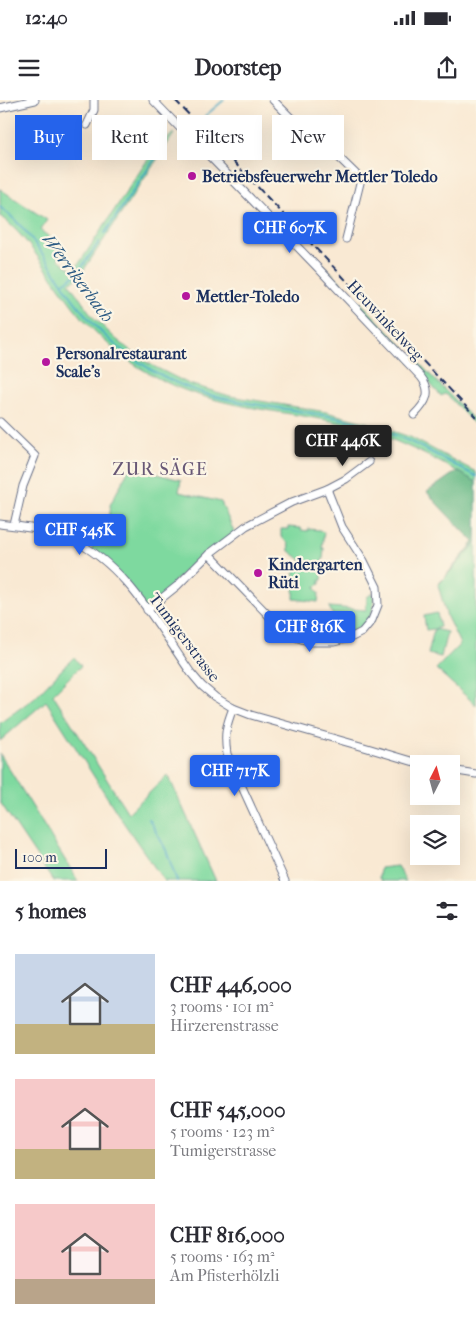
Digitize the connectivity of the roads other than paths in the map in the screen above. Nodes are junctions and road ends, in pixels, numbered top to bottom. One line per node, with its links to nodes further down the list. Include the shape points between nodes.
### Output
1 (35, 100): 5 (street)
2 (94, 100): 6 (street)
3 (153, 100): 8 (street, Heuwinkelweg, via 421,377 427,395 423,406)
4 (273, 100): 7 (street, via 318,145 326,145 361,179)
5 (0, 108)
6 (88, 125)
7 (346, 238)
8 (414, 415)
9 (0, 422): 13 (street, via 35,456 23,486)
10 (370, 462): 11 (street)
11 (327, 489): 14 (street, via 257,520); 14 (street, via 342,527 378,587 378,605 362,632 334,642 298,638 277,624)
12 (0, 524): 13 (street, Tumigerstrasse)
13 (14, 526): 15 (street, Tumigerstrasse, via 51,532 91,550 123,578)
14 (209, 554): 15 (street)
15 (147, 610): 16 (street, Tumigerstrasse, via 202,686)
16 (233, 708): 17 (street, Tumigerstrasse); 20 (street, via 225,740 227,754)
17 (410, 761)
18 (460, 771): 19 (street)
19 (476, 774)
20 (285, 881)

